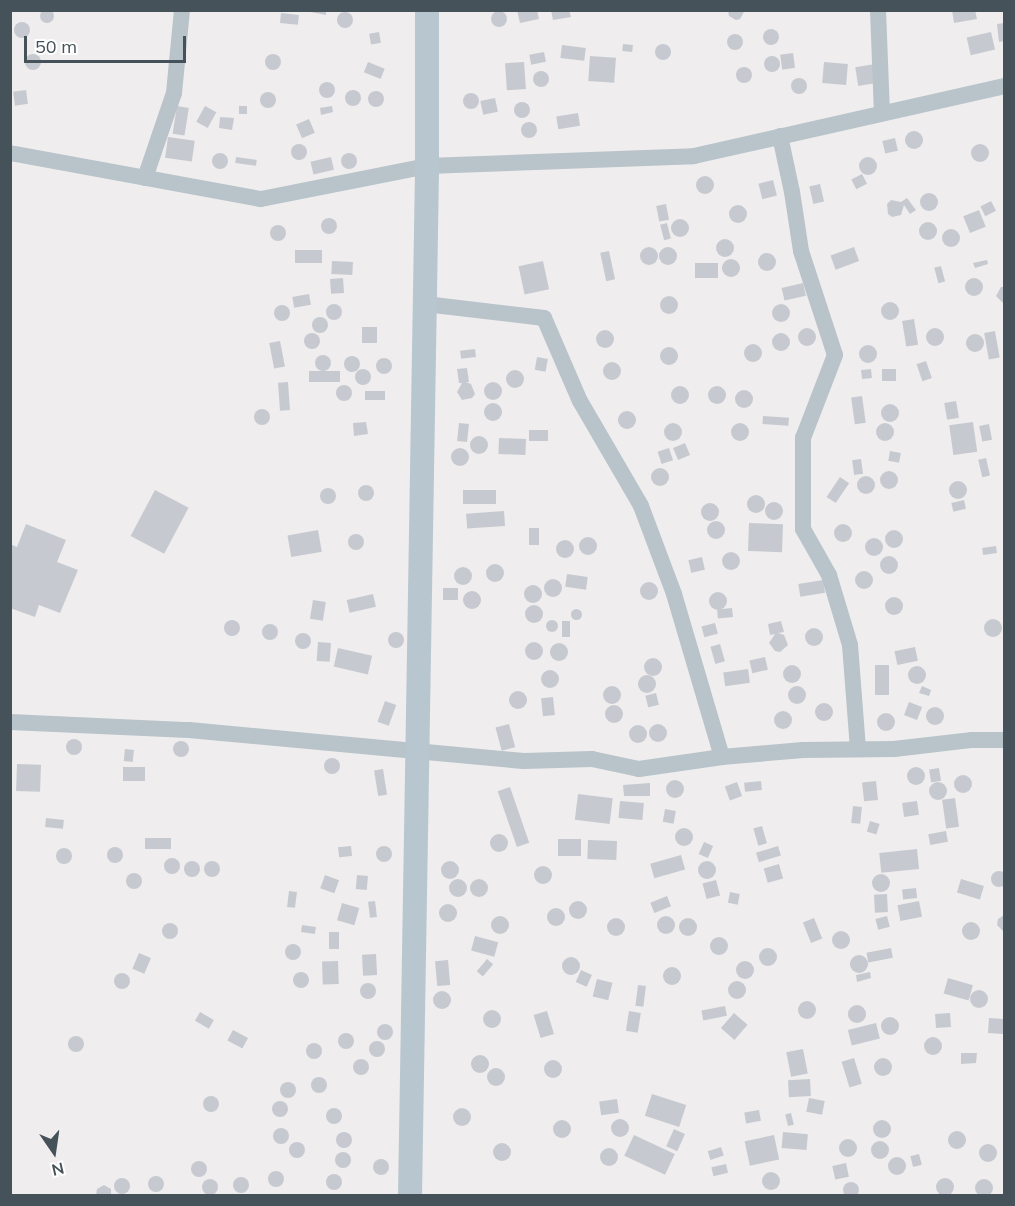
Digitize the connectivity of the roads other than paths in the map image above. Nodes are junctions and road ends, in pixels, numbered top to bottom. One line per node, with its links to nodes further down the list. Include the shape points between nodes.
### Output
1 (182, 10): 9 (street, via 174,93)
2 (427, 10): 8 (street)
3 (878, 10): 5 (street)
4 (1005, 86): 5 (street)
5 (882, 113): 6 (street)
6 (780, 136): 8 (street, via 694,156); 13 (street, via 801,251 835,356 803,438 803,529 829,575 850,645)
7 (10, 153): 9 (street)
8 (427, 166): 9 (street, via 261,199); 10 (street)
9 (145, 178)
10 (425, 304): 14 (street); 15 (street, via 544,318 580,401 641,506 674,594)
11 (10, 722): 14 (street, via 189,730)
12 (1005, 740): 13 (street)
13 (858, 749): 15 (street)
14 (418, 751): 15 (street, via 524,761 592,759 639,769); 16 (street)
15 (722, 757)
16 (410, 1196)

